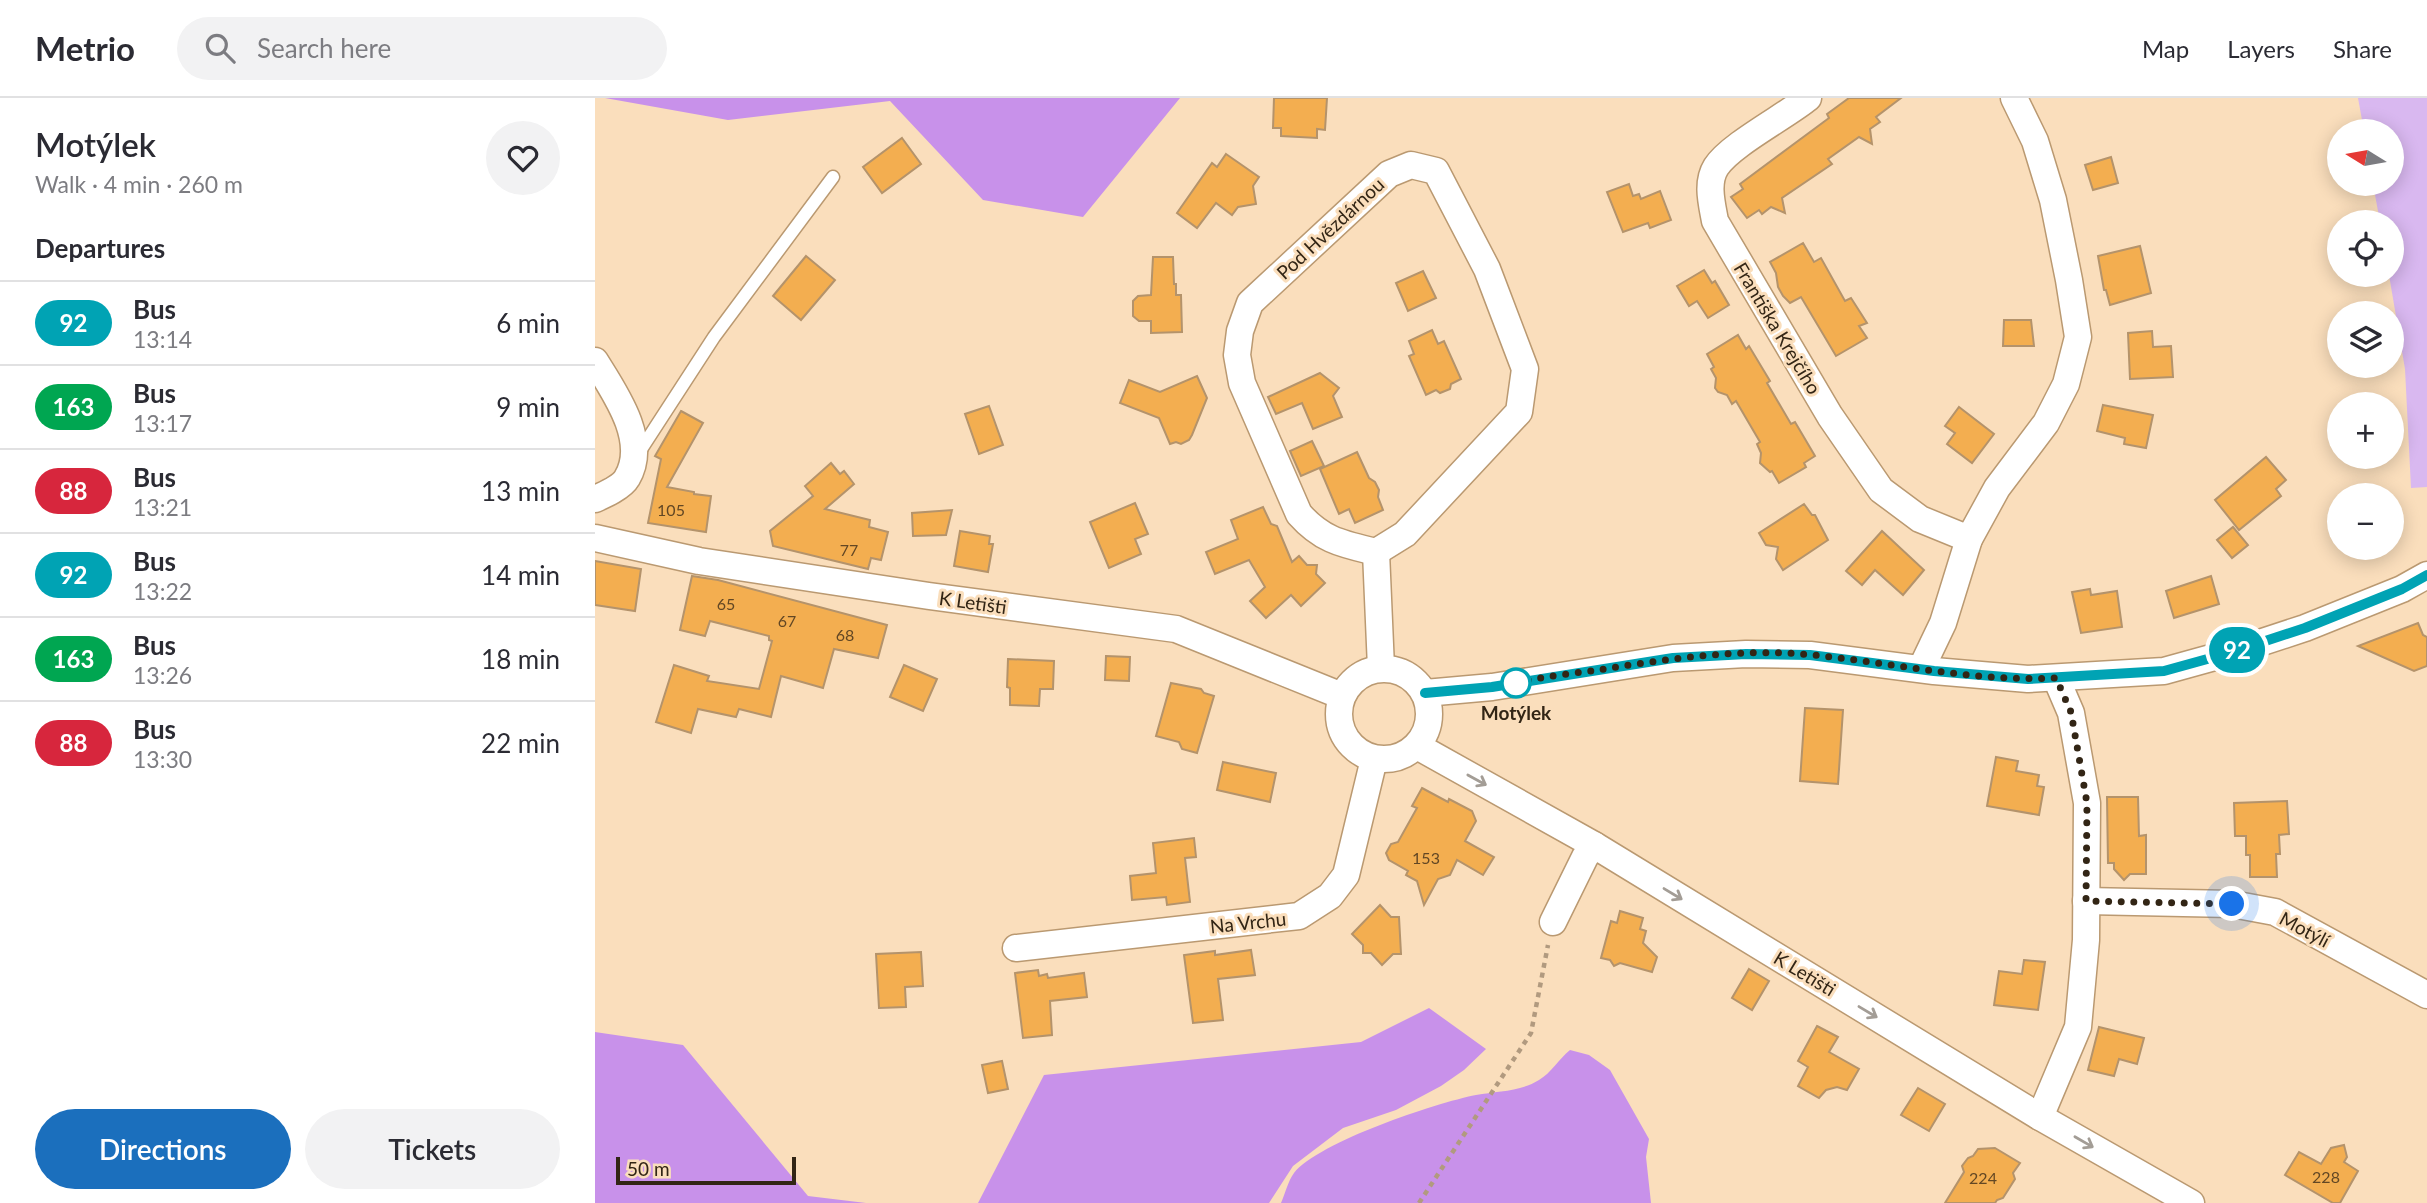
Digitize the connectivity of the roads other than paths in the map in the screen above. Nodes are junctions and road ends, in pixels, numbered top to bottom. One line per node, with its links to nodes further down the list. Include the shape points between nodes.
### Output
1 (1808, 98): 8 (street, Františka Krejčího, via 1738,146 1716,168 1710,191 1715,221 1830,416 1881,490 1920,519)
2 (2014, 98): 8 (street, via 2035,141 2053,200 2078,337 2066,384 2046,423 1997,488)
3 (833, 177): 5 (lane, via 714,337)
4 (595, 361): 5 (street, via 621,402)
5 (635, 459): 6 (street, via 626,481)
6 (595, 499)
7 (595, 538): 15 (street, K Letišti, via 699,561 1176,629)
8 (1969, 539): 12 (street, via 1943,622)
9 (1376, 552): 9 (street, Pod Hvězdárnou, via 1323,535 1299,514 1242,383 1238,343 1251,303 1389,174 1411,165 1436,171 1487,268 1525,369 1519,412 1405,534); 11 (street)
10 (2427, 575): 13 (street, via 2305,628 2229,653 2164,671)
11 (1381, 668): 14 (street, via 1406,674); 15 (street, via 1357,677)
12 (1921, 669): 13 (street); 14 (street, via 1810,655 1746,654 1673,658)
13 (2056, 678): 19 (street, via 2071,712 2087,803)
14 (1425, 693): 16 (street, via 1429,721)
15 (1342, 696): 17 (street, via 1339,723 1351,746)
16 (1417, 746): 17 (street, via 1397,758); 18 (street, K Letišti, one-way to 18)
17 (1374, 759): 21 (street, Na Vrchu, via 1346,875 1330,896 1299,916)
18 (1594, 845): 20 (street); 23 (street, K Letišti, one-way to 23)
19 (2086, 901): 22 (street, Motýlí, via 2232,904 2275,912); 23 (street, via 2078,1027)
20 (1553, 922)
21 (1016, 948)
22 (2427, 995)
23 (2040, 1116): 24 (street, K Letišti, one-way to 24)
24 (2188, 1202)

